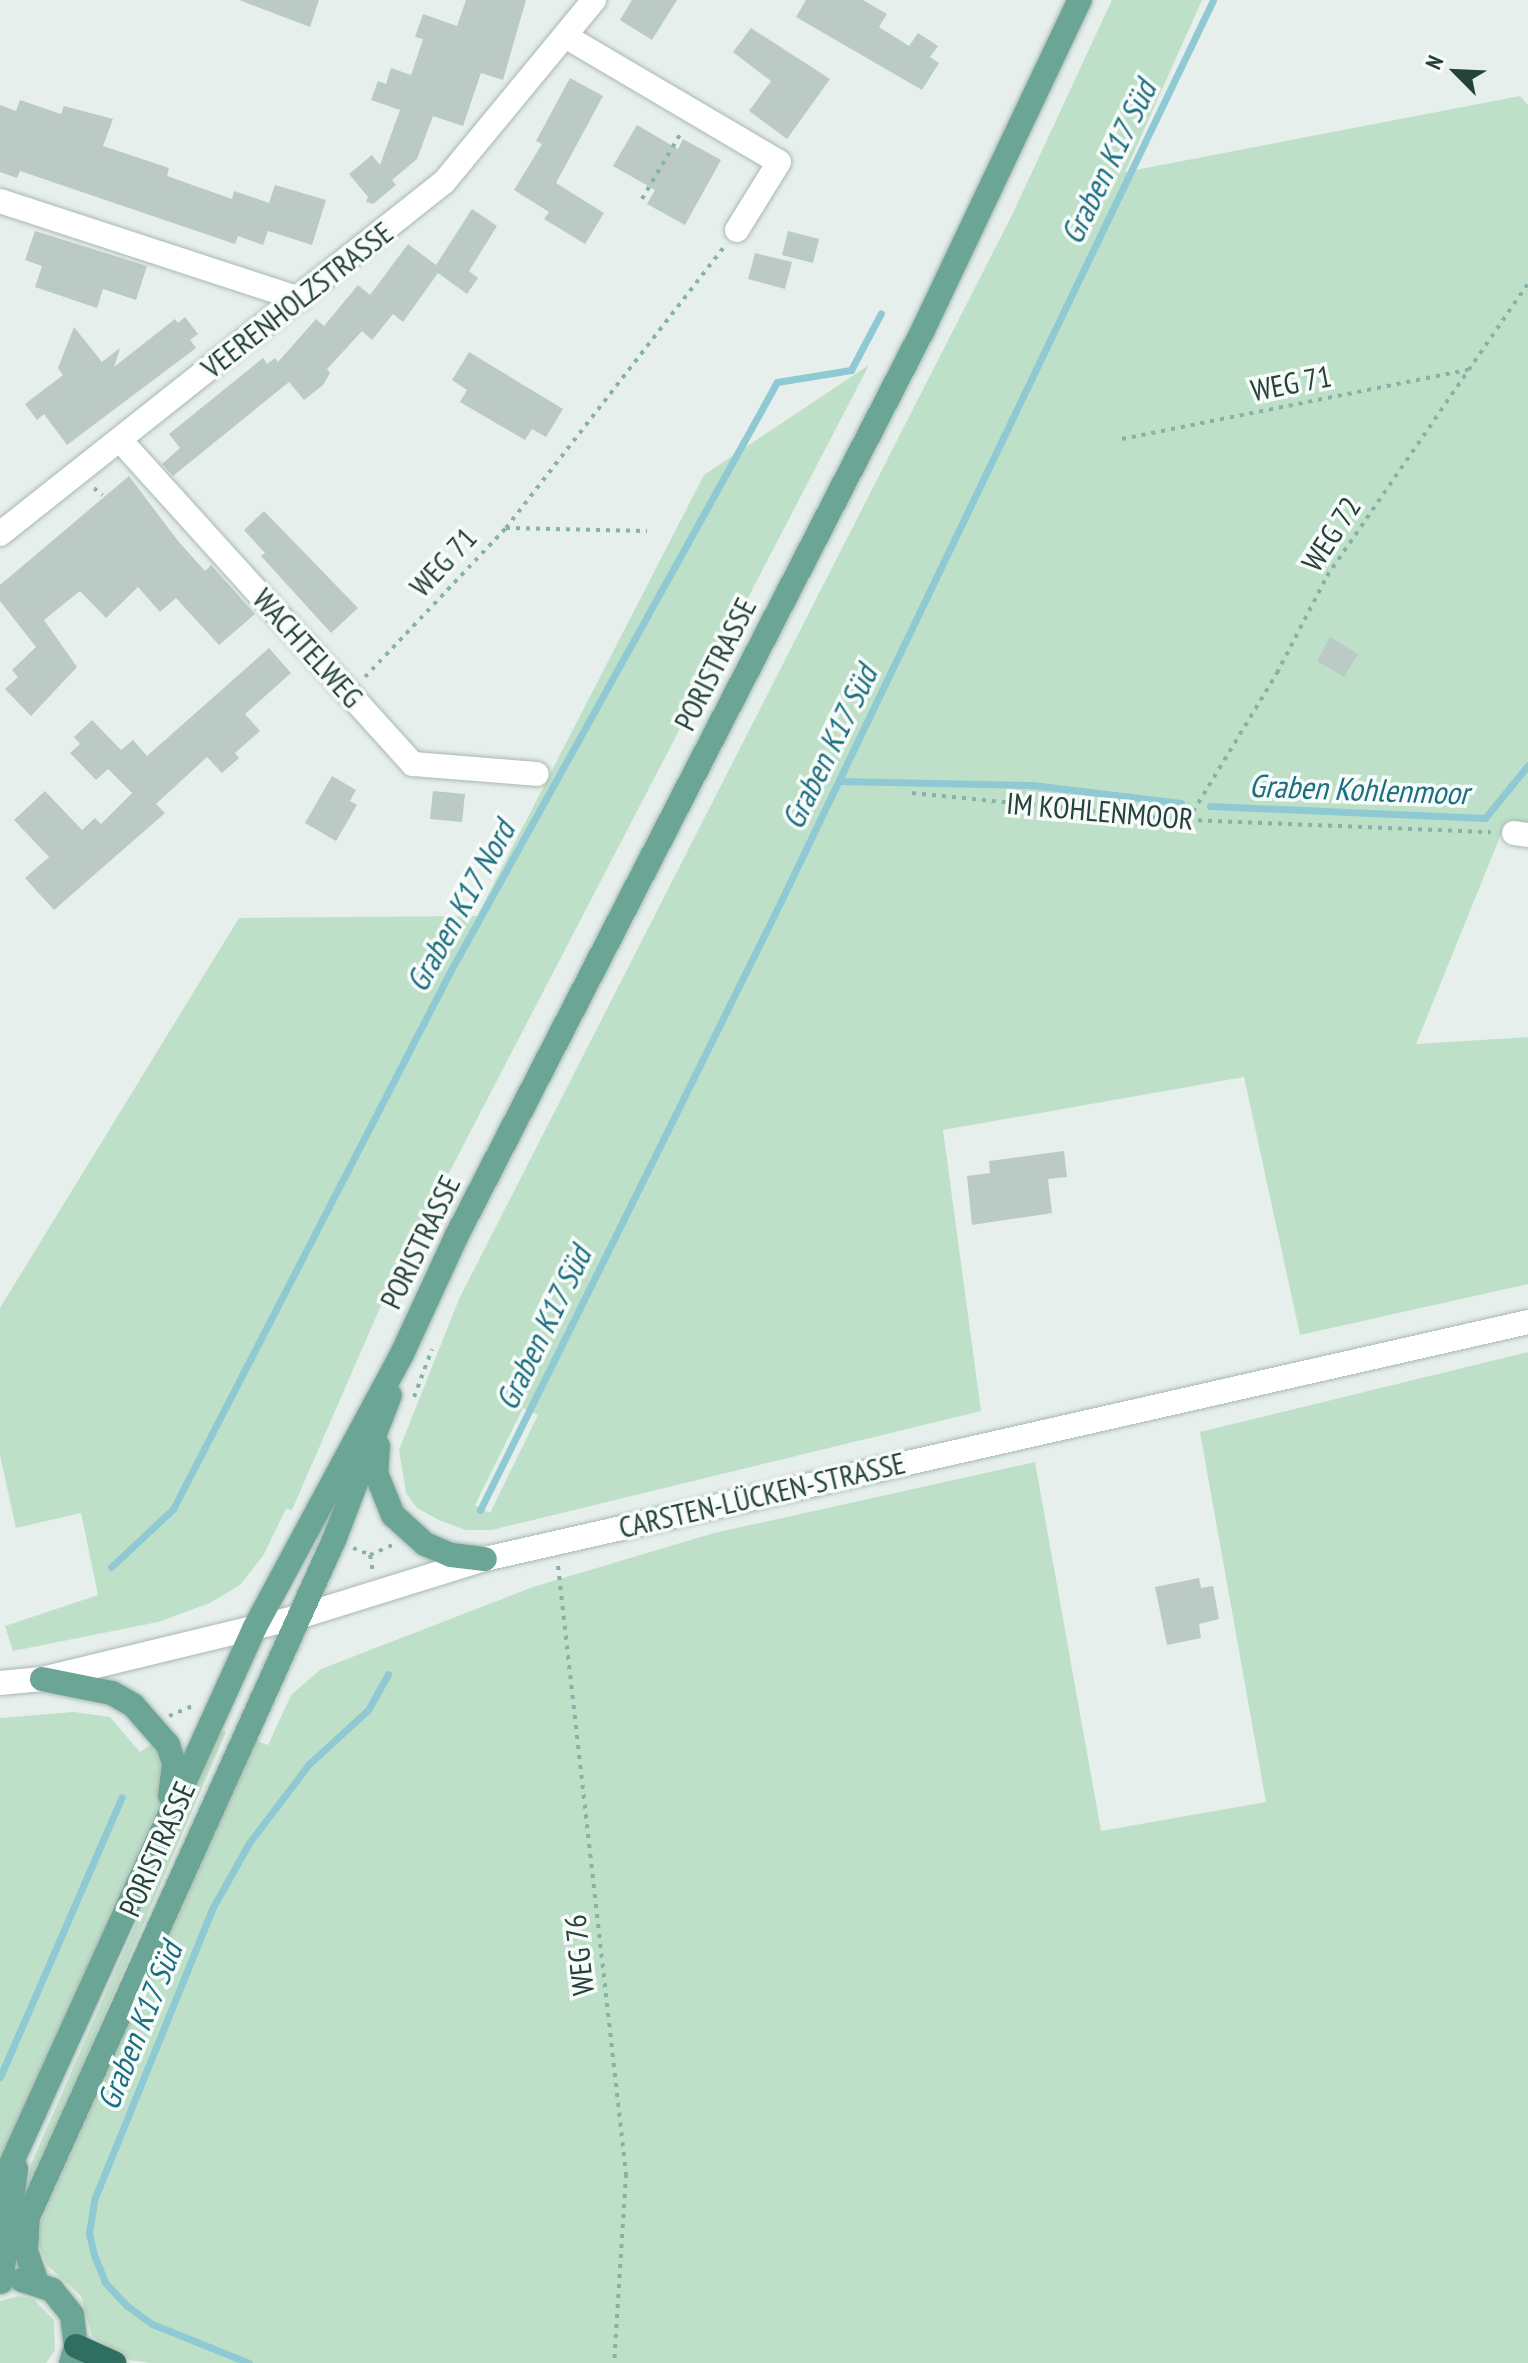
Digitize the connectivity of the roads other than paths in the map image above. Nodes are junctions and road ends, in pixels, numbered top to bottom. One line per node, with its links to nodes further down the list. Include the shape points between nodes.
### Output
1 (594, 0): 3 (street, VEERENHOLZSTRASSE)
2 (1080, 0): 11 (main road, PORISTRASSE, via 922,332 456,1237)
3 (565, 36): 5 (street, via 779,162); 6 (street, VEERENHOLZSTRASSE, via 444,182)
4 (0, 201): 6 (street)
5 (737, 230)
6 (299, 299): 7 (street, VEERENHOLZSTRASSE)
7 (120, 440): 8 (street, VEERENHOLZSTRASSE); 9 (street, WACHTELWEG, via 413,764)
8 (0, 534)
9 (537, 774)
10 (1528, 1322): 13 (street, CARSTEN-LÜCKEN-STRASSE)
11 (402, 1354): 12 (main road, PORISTRASSE); 15 (main road, PORISTRASSE)
12 (380, 1432): 13 (main road, via 376,1473 393,1515 425,1544 451,1555); 14 (main road, PORISTRASSE)
13 (485, 1559): 14 (street, CARSTEN-LÜCKEN-STRASSE)
14 (295, 1618): 15 (street, CARSTEN-LÜCKEN-STRASSE); 22 (main road, PORISTRASSE, via 28,2217 26,2251)
15 (255, 1627): 16 (street, CARSTEN-LÜCKEN-STRASSE); 18 (main road, PORISTRASSE)
16 (42, 1679): 17 (street, CARSTEN-LÜCKEN-STRASSE); 18 (main road, via 112,1693 157,1729 174,1764)
17 (0, 1683)
18 (167, 1823): 19 (main road, PORISTRASSE)
19 (21, 2140): 20 (main road, PORISTRASSE); 21 (main road, PORISTRASSE)
20 (0, 2188)
21 (1, 2282): 22 (main road, PORISTRASSE)
22 (37, 2283): 23 (main road, via 63,2301 76,2330)
23 (73, 2355): 24 (highway)
24 (114, 2363)

